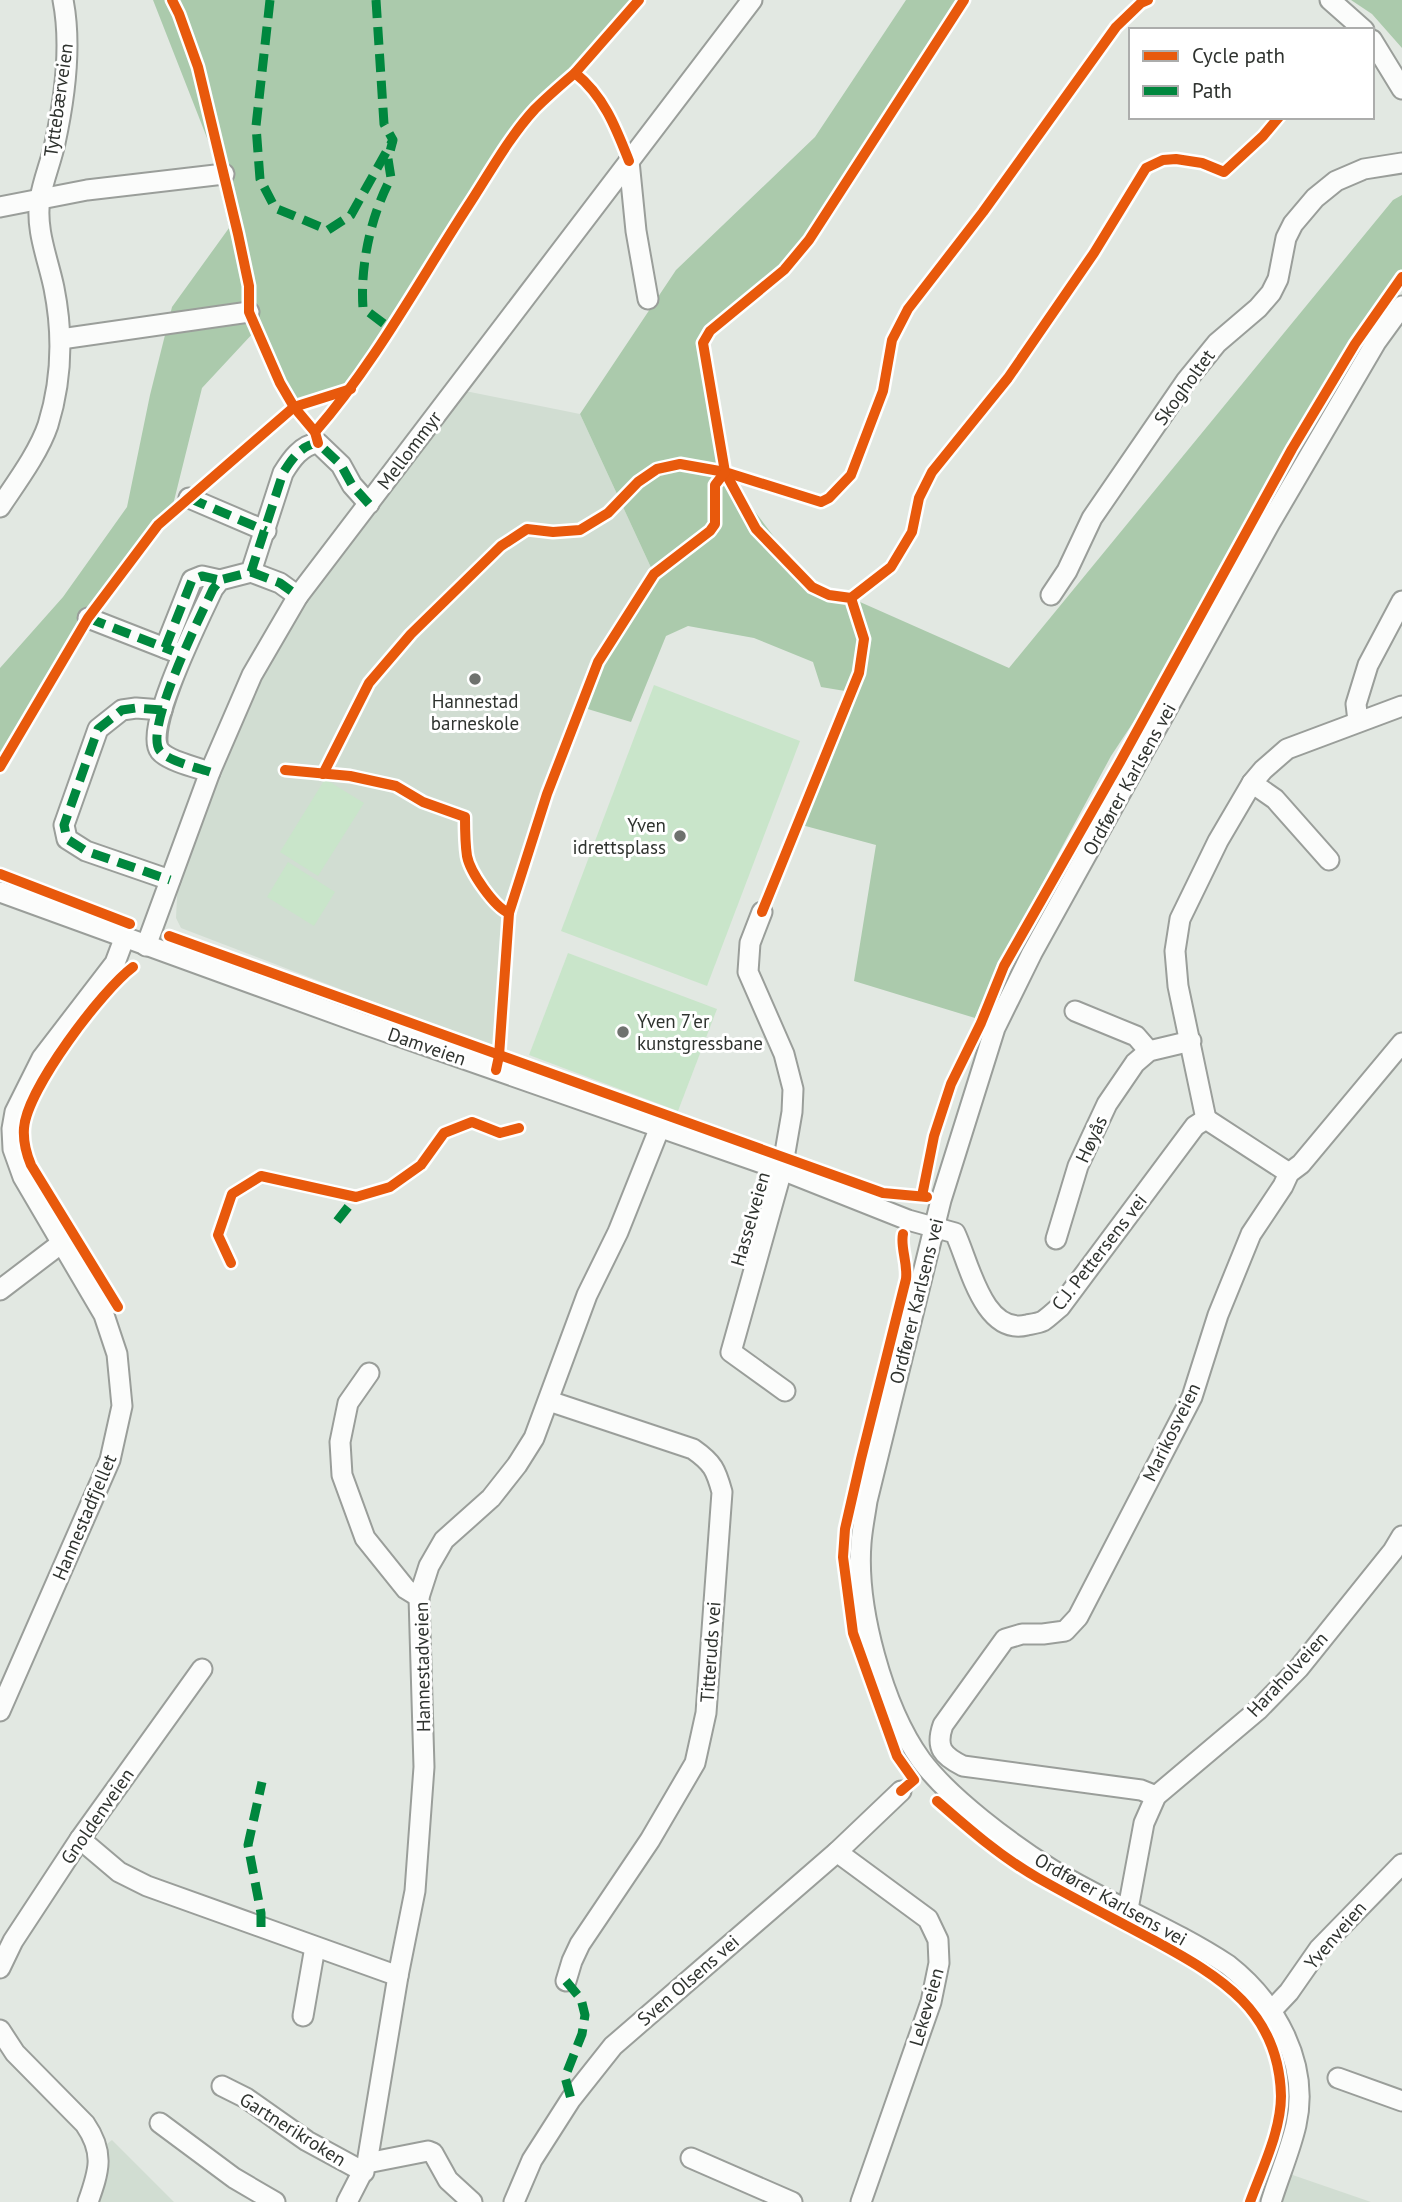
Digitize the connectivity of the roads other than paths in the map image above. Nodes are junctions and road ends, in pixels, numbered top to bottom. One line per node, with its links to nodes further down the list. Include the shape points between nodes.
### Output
1 (63, 0): 10 (street, Tyttebærveien, via 68,24 66,68 55,142)
2 (752, 0): 7 (street, Mellommyr)
3 (1330, 0): 4 (street)
4 (1362, 28)
5 (1374, 43): 6 (street)
6 (1402, 89)
7 (629, 161): 12 (street); 17 (street, Mellommyr)
8 (1402, 163): 21 (street, Skogholtet, via 1364,169 1336,181 1293,224 1271,293 1217,342 1186,381 1092,518)
9 (224, 174): 10 (street)
10 (40, 199): 11 (street); 15 (street, Tyttebærveien, via 39,223)
11 (0, 207)
12 (648, 299)
13 (1402, 306): 45 (street, Ordfører Karlsens vei, via 1328,421 1032,953 995,1028)
14 (249, 313): 15 (street)
15 (61, 339): 18 (street, Tyttebærveien, via 47,426)
16 (189, 498): 19 (street)
17 (369, 504): 19 (street, via 341,465 318,443 310,444 283,473); 22 (street, Mellommyr)
18 (0, 507)
19 (266, 531): 20 (street)
20 (251, 572): 22 (street); 25 (street, via 220,580 202,576 192,580)
21 (1051, 595)
22 (298, 596): 29 (street, Mellommyr, via 252,675)
23 (1402, 601): 28 (street, via 1368,665 1356,704)
24 (88, 618): 25 (street)
25 (174, 652): 27 (street)
26 (1402, 706): 28 (street)
27 (162, 710): 29 (street, via 156,742 160,751); 32 (street, via 122,710 98,729 64,833 86,851)
28 (1358, 721): 30 (street, via 1287,749)
29 (210, 772): 32 (street, Mellommyr)
30 (1252, 783): 31 (street, via 1275,799); 38 (street, via 1180,919 1175,951 1178,986)
31 (1329, 860)
32 (170, 880): 36 (street, Mellommyr)
33 (0, 892): 35 (street, Damveien)
34 (762, 912): 43 (street, Hasselveien, via 750,943 748,972 784,1054 793,1089)
35 (124, 939): 36 (street, Damveien); 47 (street, Hannestadfjellet, via 115,963 42,1058 15,1112 13,1149 23,1177)
36 (146, 946): 42 (street, Damveien)
37 (1074, 1011): 40 (street, via 1136,1036)
38 (1191, 1041): 40 (street); 41 (street)
39 (1402, 1043): 44 (street, Marikosveien, via 1301,1164)
40 (1149, 1051): 46 (street, Høyås, via 1135,1063 1107,1104 1078,1166)
41 (1206, 1119): 44 (street); 45 (street, C.J. Pettersens vei, via 1195,1126 1060,1307 1042,1322 1022,1326 999,1319 984,1304 955,1233)
42 (660, 1127): 43 (street, Damveien); 51 (street, Hannestadveien, via 587,1295)
43 (782, 1170): 45 (street, Damveien); 50 (street, Hasselveien, via 731,1352)
44 (1289, 1172): 57 (street, Marikosveien, via 1251,1234 1218,1315 1192,1398 1079,1617 1065,1631 1005,1639 939,1737 940,1747 963,1766 1141,1790)
45 (934, 1227): 61 (street, Ordfører Karlsens vei, via 867,1501 861,1544 866,1616 879,1668 910,1741 949,1790 1052,1870)
46 (1056, 1239)
47 (63, 1242): 48 (street); 55 (street, Hannestadfjellet, via 111,1332 122,1406 110,1460)
48 (0, 1290)
49 (369, 1373): 53 (street, via 348,1403 340,1442 342,1475 365,1538 406,1589)
50 (785, 1391)
51 (549, 1401): 53 (street, Hannestadveien, via 517,1465 491,1498 444,1540); 65 (street, Titteruds vei, via 694,1449 716,1470 722,1492 706,1713 695,1763 580,1944)
52 (1402, 1536): 57 (street, Haraholveien, via 1299,1668 1258,1710)
53 (419, 1597): 64 (street, Hannestadveien, via 424,1767 415,1891)
54 (202, 1668): 58 (street, Gnoldenveien)
55 (0, 1711)
56 (901, 1791): 59 (street, Sven Olsens vei)
57 (1156, 1797): 61 (street, Haraholveien, via 1144,1823)
58 (80, 1839): 62 (street, via 137,1882); 63 (street, Gnoldenveien)
59 (837, 1852): 79 (street, Sven Olsens vei, via 612,2046 532,2160); 81 (street, Lekeveien, via 928,1919 938,1940 939,1963 931,2002)
60 (1402, 1864): 66 (street, Yvenveien, via 1320,1949)
61 (1128, 1909): 66 (street, Ordfører Karlsens vei, via 1228,1965)
62 (315, 1947): 64 (street); 67 (street)
63 (0, 1968)
64 (398, 1976): 74 (street, Hannestadveien)
65 (566, 1981)
66 (1272, 2010): 82 (street, Ordfører Karlsens vei, via 1296,2069 1298,2106)
67 (303, 2016)
68 (0, 2030): 75 (street, via 15,2053 93,2136 98,2170)
69 (1338, 2078): 71 (street)
70 (222, 2086): 74 (street, Gartnerikroken, via 307,2141)
71 (1402, 2101)
72 (160, 2123): 76 (street)
73 (691, 2158): 80 (street)
74 (366, 2168): 77 (street, Hannestadveien); 78 (street, via 428,2151 448,2180)
75 (88, 2202)
76 (275, 2202)
77 (347, 2202)
78 (472, 2202)
79 (514, 2202)
80 (792, 2202)
81 (861, 2202)
82 (1271, 2202)

